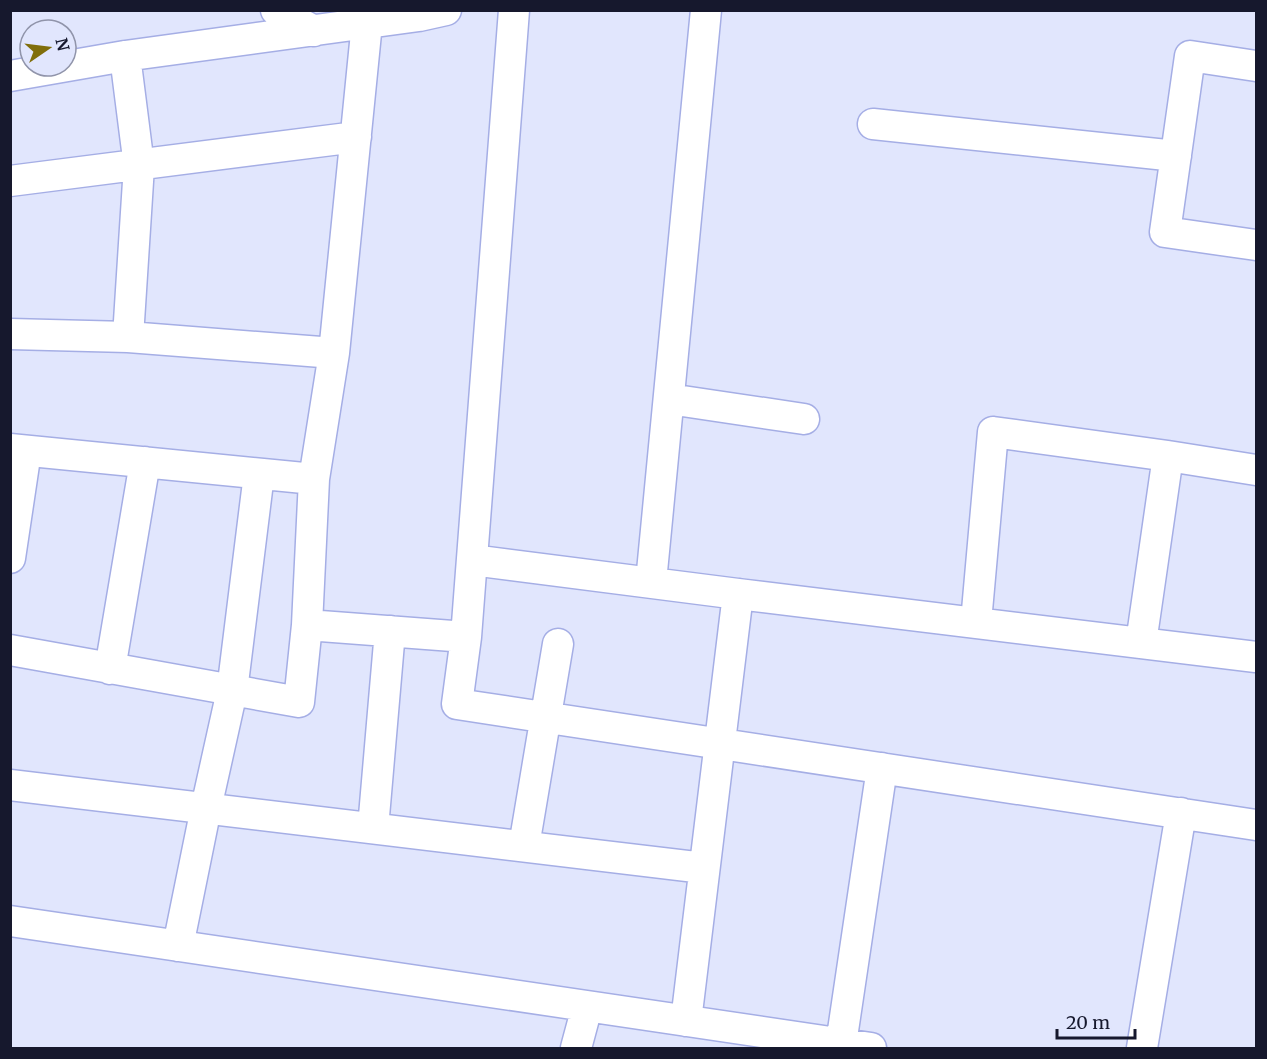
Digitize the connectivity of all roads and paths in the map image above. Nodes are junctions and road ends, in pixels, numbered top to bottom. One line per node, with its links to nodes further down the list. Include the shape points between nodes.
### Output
1 (276, 10): 6 (street)
2 (446, 10): 5 (street)
3 (514, 10): 28 (street)
4 (706, 10): 19 (street)
5 (368, 23): 6 (street); 11 (street)
6 (314, 31): 7 (street)
7 (125, 56): 9 (street); 13 (street)
8 (1257, 66): 12 (street, via 1190,56)
9 (10, 76)
10 (873, 124): 12 (street)
11 (356, 137): 13 (street); 18 (street)
12 (1176, 156): 15 (street, via 1165,232)
13 (139, 166): 14 (street); 17 (street)
14 (10, 181)
15 (1257, 245)
16 (10, 334): 17 (street)
17 (128, 337): 18 (street)
18 (334, 353): 26 (street)
19 (669, 399): 20 (street); 29 (street)
20 (804, 419)
21 (18, 450): 23 (street); 27 (street)
22 (1168, 456): 24 (street); 31 (street, via 993,432); 35 (street)
23 (145, 462): 25 (street); 39 (street)
24 (1257, 470)
25 (259, 474): 26 (street); 40 (street)
26 (314, 479): 32 (street)
27 (10, 558)
28 (472, 560): 29 (street); 34 (street)
29 (651, 582): 30 (street)
30 (738, 594): 31 (street); 42 (street)
31 (976, 622): 35 (street)
32 (307, 625): 33 (street); 40 (street, via 299,702)
33 (390, 631): 34 (street); 48 (street)
34 (466, 637): 41 (street, via 457,704)
35 (1141, 643): 38 (street)
36 (558, 644): 41 (street)
37 (10, 650): 39 (street)
38 (1257, 657)
39 (110, 669): 40 (street)
40 (232, 691): 45 (street)
41 (547, 717): 42 (street); 49 (street)
42 (720, 744): 43 (street); 50 (street)
43 (882, 768): 46 (street); 55 (street)
44 (10, 784): 45 (street)
45 (206, 808): 48 (street); 52 (street)
46 (1180, 813): 47 (street); 58 (street)
47 (1257, 825)
48 (373, 828): 49 (street)
49 (524, 846): 50 (street)
50 (704, 868): 54 (street)
51 (10, 921): 52 (street)
52 (178, 946): 53 (street)
53 (587, 1007): 54 (street); 56 (street)
54 (686, 1021): 55 (street)
55 (841, 1044): 57 (street)
56 (576, 1048)
57 (871, 1048)
58 (1142, 1048)

